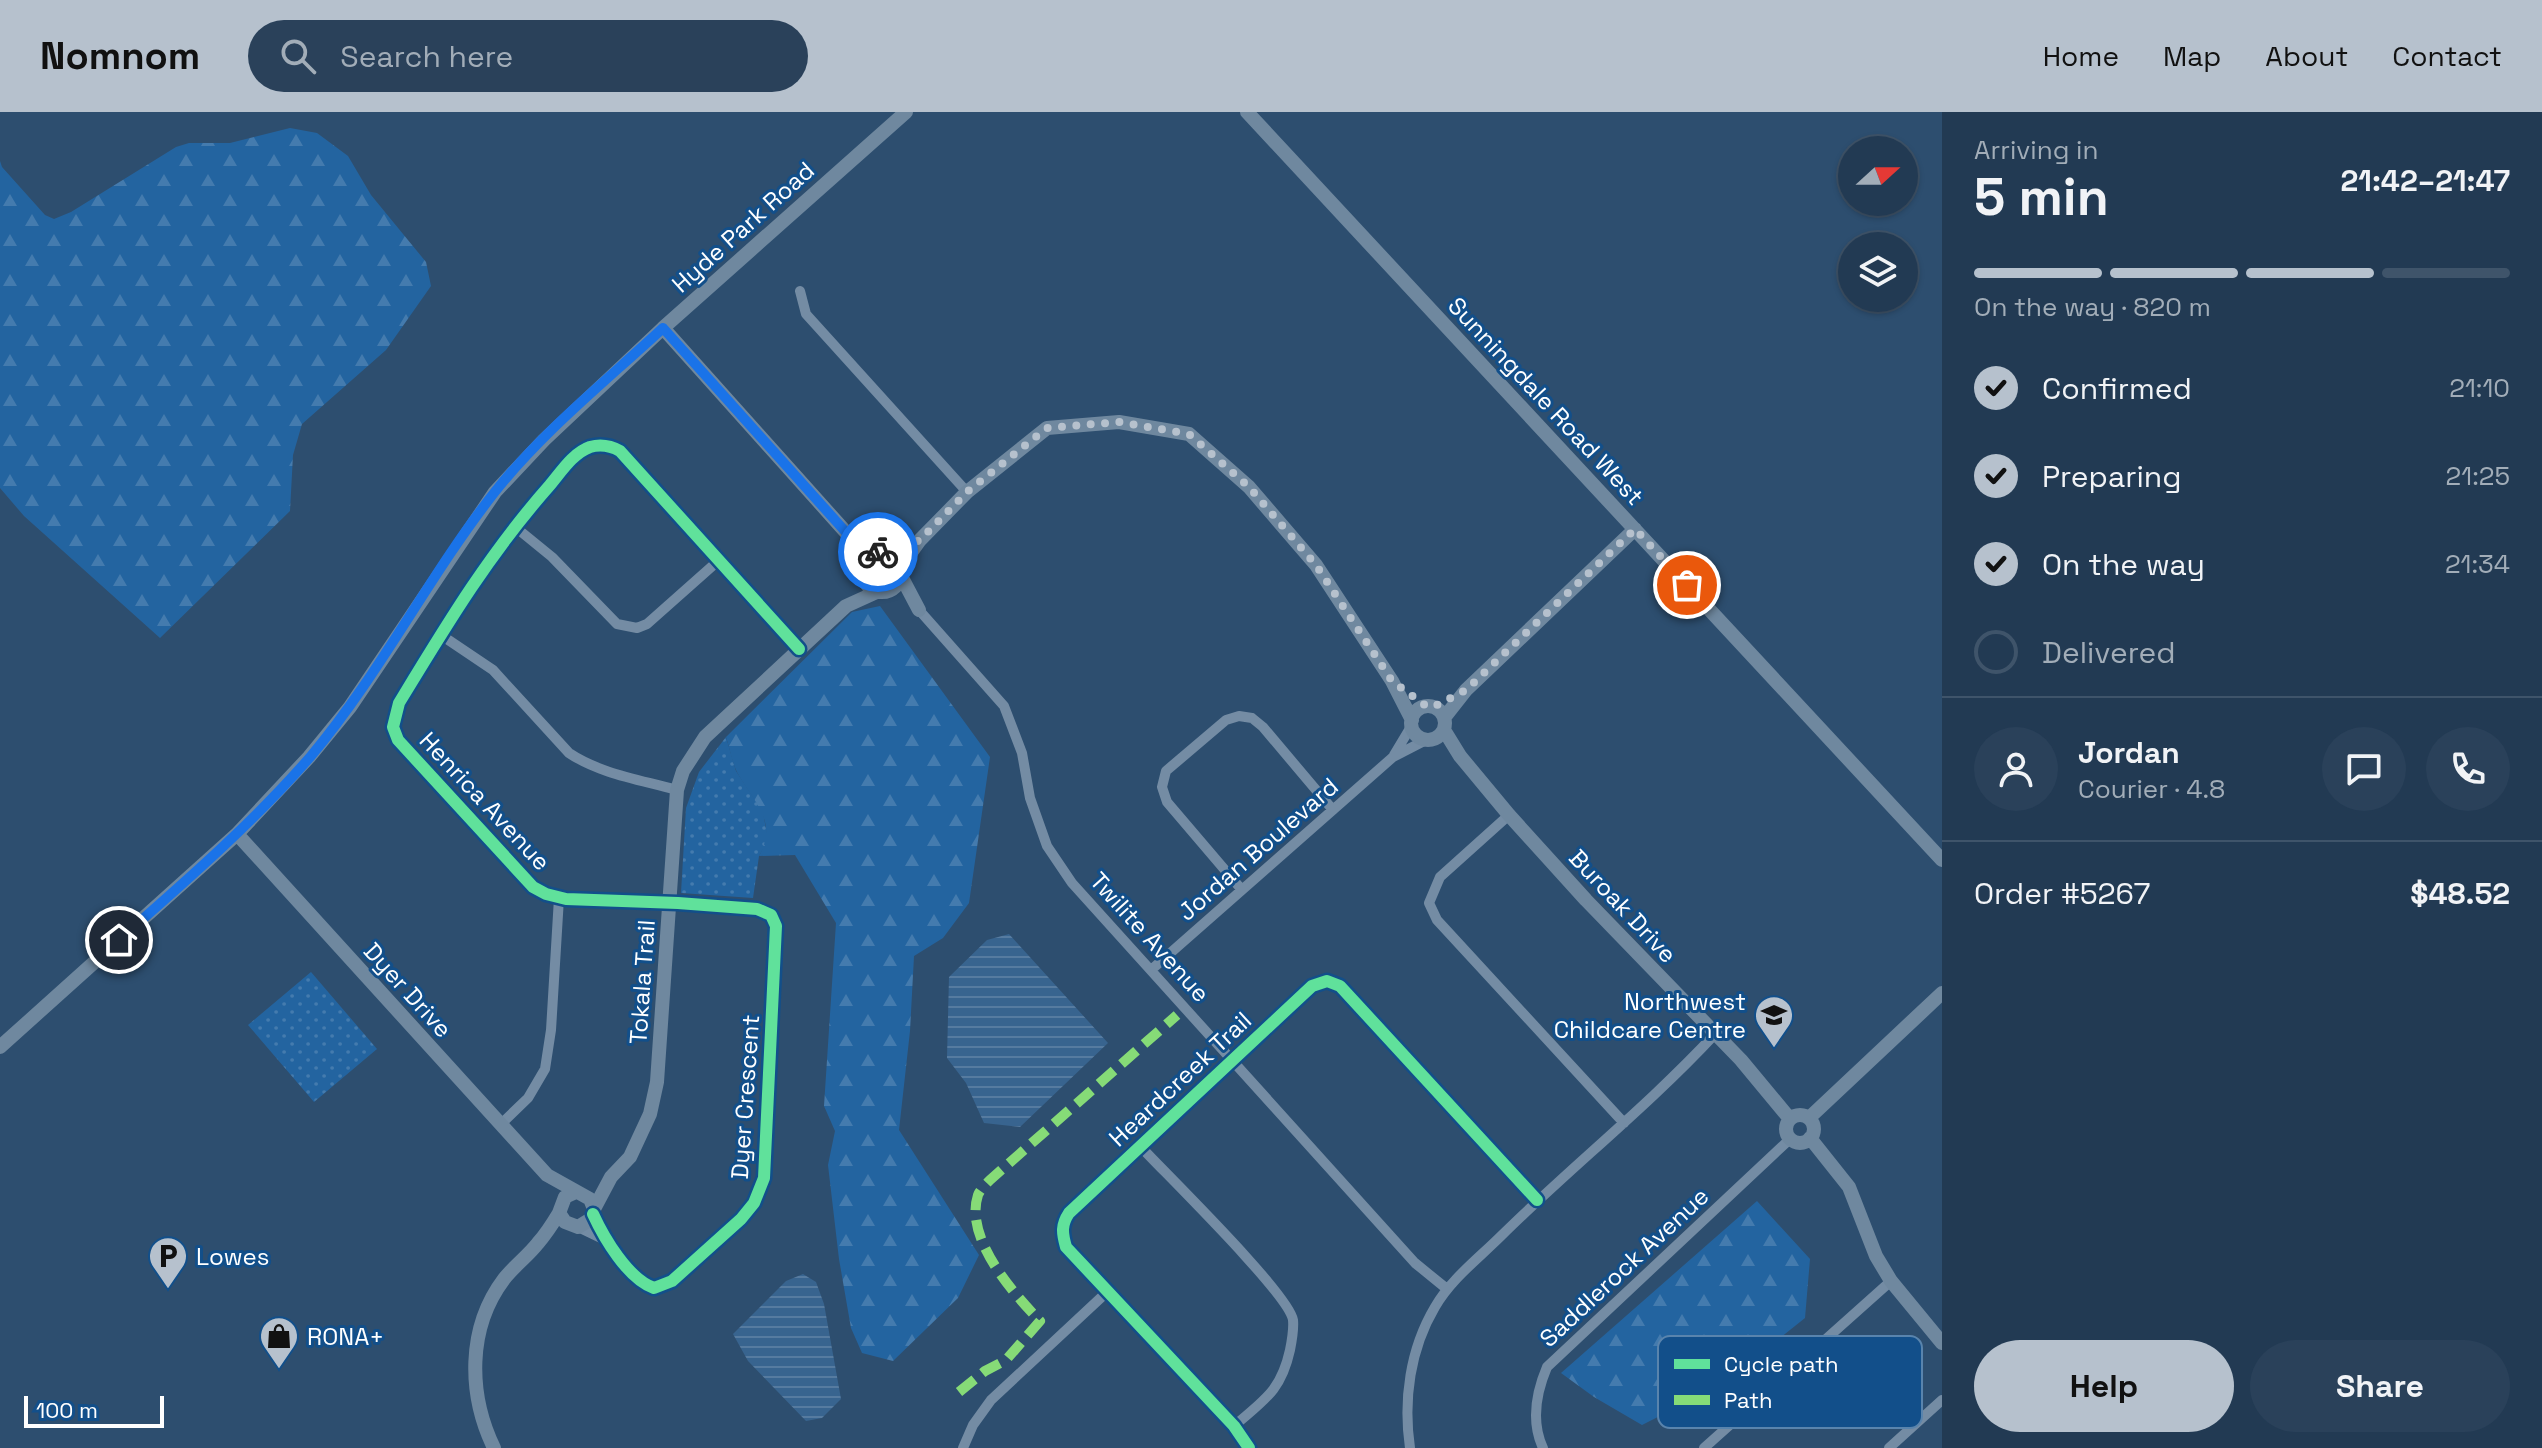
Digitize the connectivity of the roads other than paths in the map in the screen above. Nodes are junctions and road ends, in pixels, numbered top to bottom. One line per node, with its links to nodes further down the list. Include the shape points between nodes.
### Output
1 (906, 112): 4 (street, Hyde Park Road)
2 (1247, 112): 7 (street, Sunningdale Road West)
3 (800, 291): 5 (street, via 806,314)
4 (663, 328): 8 (street); 28 (street, Hyde Park Road, via 495,492 350,707)
5 (967, 492): 9 (street); 19 (street, via 1047,428 1119,422 1189,434 1249,487 1316,565)
6 (514, 526): 11 (street, via 552,557 609,619 627,628 647,624); 11 (street, Henrica Avenue, via 573,458 602,445 620,451); 17 (street, Henrica Avenue)
7 (1635, 529): 20 (street); 29 (street, Sunningdale Road West)
8 (852, 539): 10 (street); 12 (street)
9 (920, 540): 10 (street); 13 (street)
10 (884, 554): 12 (street, via 870,558); 13 (street)
11 (718, 561): 18 (street, Henrica Avenue)
12 (863, 571): 14 (street, via 868,586); 15 (street, Tokala Trail)
13 (900, 571): 14 (street, via 896,585); 16 (street, Twilite Avenue)
14 (882, 591): 15 (street, Tokala Trail); 16 (street, Twilite Avenue)
15 (846, 606): 18 (street, Tokala Trail)
16 (919, 610): 33 (street, Twilite Avenue, via 1004,706 1047,846 1072,883)
17 (441, 635): 25 (street, via 493,670 579,760); 31 (street, Henrica Avenue, via 399,703 393,727 398,740 533,887)
18 (799, 649): 25 (street, Tokala Trail, via 705,737)
19 (1392, 681): 21 (street); 22 (street)
20 (1466, 690): 21 (street); 23 (street)
21 (1430, 707): 22 (street, via 1417,711); 23 (street)
22 (1412, 723): 23 (street, via 1416,735); 24 (street, Jordan Boulevard)
23 (1437, 732): 24 (street, Jordan Boulevard); 27 (street, Buroak Drive)
24 (1393, 757): 26 (street, Jordan Boulevard)
25 (677, 790): 32 (street, Tokala Trail)
26 (1333, 810): 30 (street, Jordan Boulevard); 30 (street, via 1252,718 1226,720 1166,771 1162,787 1167,802)
27 (1509, 815): 35 (street, Buroak Drive); 40 (street, via 1440,877 1429,903 1437,920)
28 (237, 834): 36 (street, Hyde Park Road); 41 (street, Dyer Drive)
29 (1942, 860)
30 (1242, 890): 33 (street, Jordan Boulevard)
31 (559, 898): 32 (street, Henrica Avenue); 41 (street, via 545,1069 528,1098)
32 (669, 903): 46 (street, Tokala Trail, via 653,1102 630,1157); 52 (street, Dyer Crescent, via 764,911 776,926 764,1178 741,1219 668,1284 654,1288 640,1280)
33 (1151, 970): 37 (street, Twilite Avenue)
34 (1942, 993): 38 (street)
35 (1715, 1034): 39 (street, Buroak Drive); 40 (street)
36 (0, 1047)
37 (1231, 1060): 44 (street, Heardcreek Trail); 48 (street, Heardcreek Trail, via 1312,986 1334,982); 55 (street, Twilite Avenue, via 1415,1263)
38 (1809, 1118): 39 (street); 42 (street, via 1814,1130)
39 (1790, 1119): 43 (street)
40 (1624, 1123): 48 (street)
41 (500, 1125): 45 (street, Dyer Drive)
42 (1810, 1138): 43 (street, via 1799,1143); 54 (street, via 1849,1187)
43 (1790, 1139): 69 (street, Saddlerock Avenue, via 1547,1367 1538,1389 1536,1419)
44 (1140, 1146): 56 (street, Heardcreek Trail, via 1063,1222 1066,1247); 61 (street, via 1291,1312 1293,1337 1281,1381)
45 (547, 1175): 47 (street, Dyer Drive); 49 (street, Dyer Drive)
46 (611, 1177): 47 (street, Tokala Trail); 50 (street, Tokala Trail)
47 (578, 1192): 49 (street, via 565,1197); 50 (street, via 590,1199)
48 (1537, 1200): 55 (street)
49 (559, 1210): 51 (street); 53 (street)
50 (594, 1212): 51 (street, via 588,1223); 52 (street, Dyer Crescent)
51 (574, 1226): 52 (street, Dyer Crescent); 53 (street)
52 (605, 1240)
53 (538, 1244): 65 (street, via 504,1279 479,1332 475,1391)
54 (1891, 1281): 57 (street); 58 (street)
55 (1447, 1289): 68 (street, via 1414,1361 1406,1419)
56 (1107, 1292): 61 (street, Heardcreek Trail); 66 (street, via 991,1400)
57 (1831, 1336)
58 (1942, 1343)
59 (1942, 1400): 60 (street)
60 (1922, 1418)
61 (1234, 1426): 67 (street, Heardcreek Trail)
62 (1731, 1428): 64 (street)
63 (1911, 1428): 70 (street)
64 (1711, 1446)
65 (494, 1448)
66 (963, 1448)
67 (1249, 1448)
68 (1410, 1448)
69 (1543, 1448)
70 (1889, 1448)

